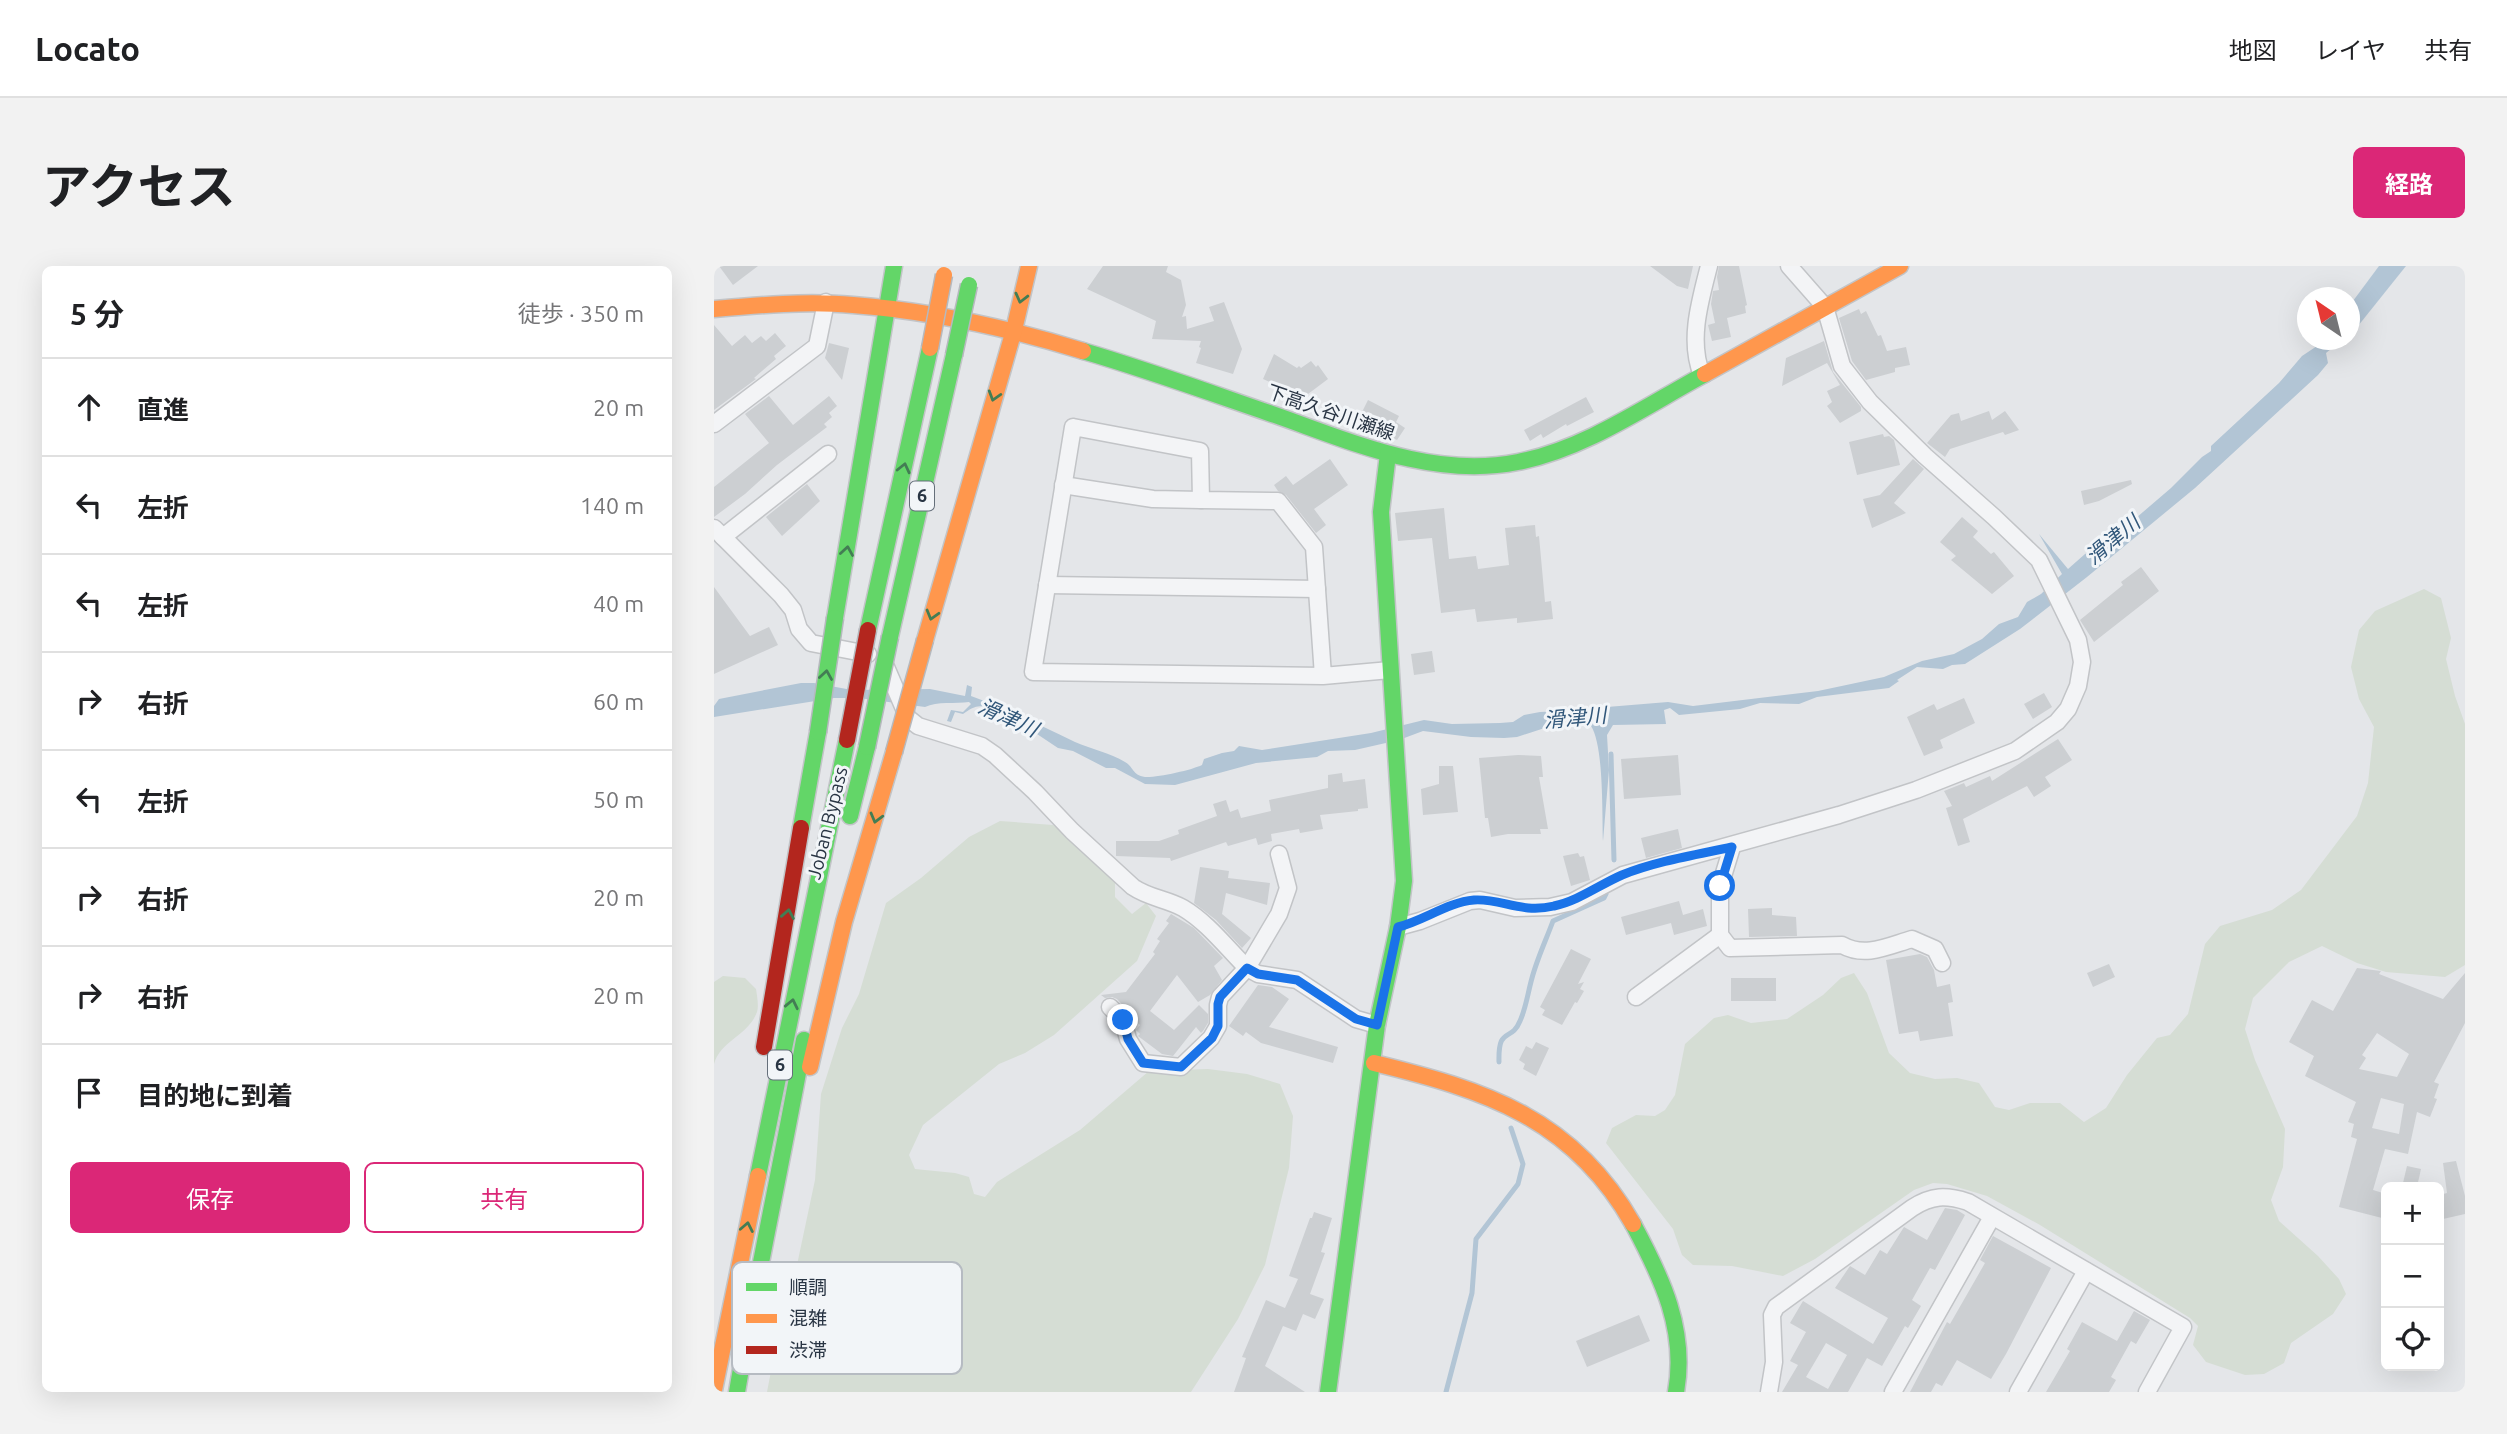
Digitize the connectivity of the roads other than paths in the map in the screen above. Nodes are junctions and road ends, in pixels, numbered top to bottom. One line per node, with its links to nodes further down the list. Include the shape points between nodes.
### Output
1 (894, 266): 9 (main road)
2 (974, 266): 24 (main road, Joban Bypass / 6, bridge)
3 (1030, 266): 12 (main road, one-way to 12)
4 (1709, 266): 13 (street, via 1696,334 1695,357)
5 (1789, 266): 10 (street)
6 (1900, 266): 10 (main road, 下高久谷川瀬線)
7 (945, 271): 40 (main road, Joban Bypass / 6, one-way to 7, bridge)
8 (826, 302): 9 (main road, 下高久谷川瀬線); 11 (main road, 下高久谷川瀬線); 14 (street, via 817,346)
9 (886, 307): 12 (main road, 下高久谷川瀬線); 35 (main road, one-way to 9, bridge)
10 (1825, 307): 13 (main road, 下高久谷川瀬線); 25 (street, via 1842,366 1870,402 2042,565 2078,640 2082,662 2078,686 2057,722 2015,751 1916,790)
11 (714, 309)
12 (1014, 330): 16 (main road, 下高久谷川瀬線, via 1139,367); 37 (main road, one-way to 37, bridge, via 844,922)
13 (1702, 375): 16 (main road, 下高久谷川瀬線, via 1603,429 1533,458 1494,466 1447,467)
14 (714, 424)
15 (828, 454): 19 (street)
16 (1388, 454): 22 (main road, via 1381,512)
17 (1063, 485): 18 (street, via 1153,499); 18 (street, via 1073,427 1200,451); 20 (street)
18 (1201, 500): 21 (street, via 1278,501 1314,547)
19 (718, 533): 31 (street, via 782,595 811,643 880,659 908,718 995,755 1133,887 1192,914)
20 (1046, 585): 21 (street); 23 (street, via 1033,672)
21 (1317, 589): 23 (street)
22 (1390, 670): 23 (street); 28 (main road, via 1404,871)
23 (1324, 676)
24 (847, 830)
25 (1732, 847): 28 (street, via 1623,875 1572,902 1516,908 1469,901); 29 (street, via 1720,886)
26 (1279, 854): 31 (street, via 1287,888 1279,914)
27 (835, 880): 37 (main road, Joban Bypass / 6)
28 (1398, 927): 34 (main road)
29 (1720, 935): 30 (street, via 1730,948 1842,945 1868,952 1912,939 1935,949); 32 (street)
30 (1942, 963)
31 (1247, 968): 33 (street, via 1220,997 1218,1026 1212,1038 1181,1067 1143,1063 1123,1020); 34 (street, via 1297,980 1356,1019)
32 (1636, 997)
33 (1110, 1007)
34 (1377, 1025): 36 (main road)
35 (762, 1058)
36 (1374, 1063): 48 (main road); 49 (main road, via 1509,1104 1541,1121 1575,1149 1630,1219 1668,1298 1682,1346)
37 (780, 1174): 41 (main road, Joban Bypass / 6)
38 (741, 1181): 44 (main road)
39 (1992, 1217): 42 (street); 50 (street, via 1952,1197 1925,1200 1776,1307); 51 (street)
40 (740, 1262)
41 (759, 1262)
42 (2086, 1271): 52 (street); 53 (street, via 2183,1327)
43 (732, 1302): 46 (main road, Joban Bypass / 6, one-way to 43, bridge)
44 (714, 1368)
45 (740, 1374): 47 (main road, Joban Bypass / 6)
46 (714, 1390)
47 (737, 1392)
48 (1328, 1392)
49 (1676, 1392)
50 (1769, 1392)
51 (1893, 1392)
52 (2018, 1392)
53 (2147, 1392)

